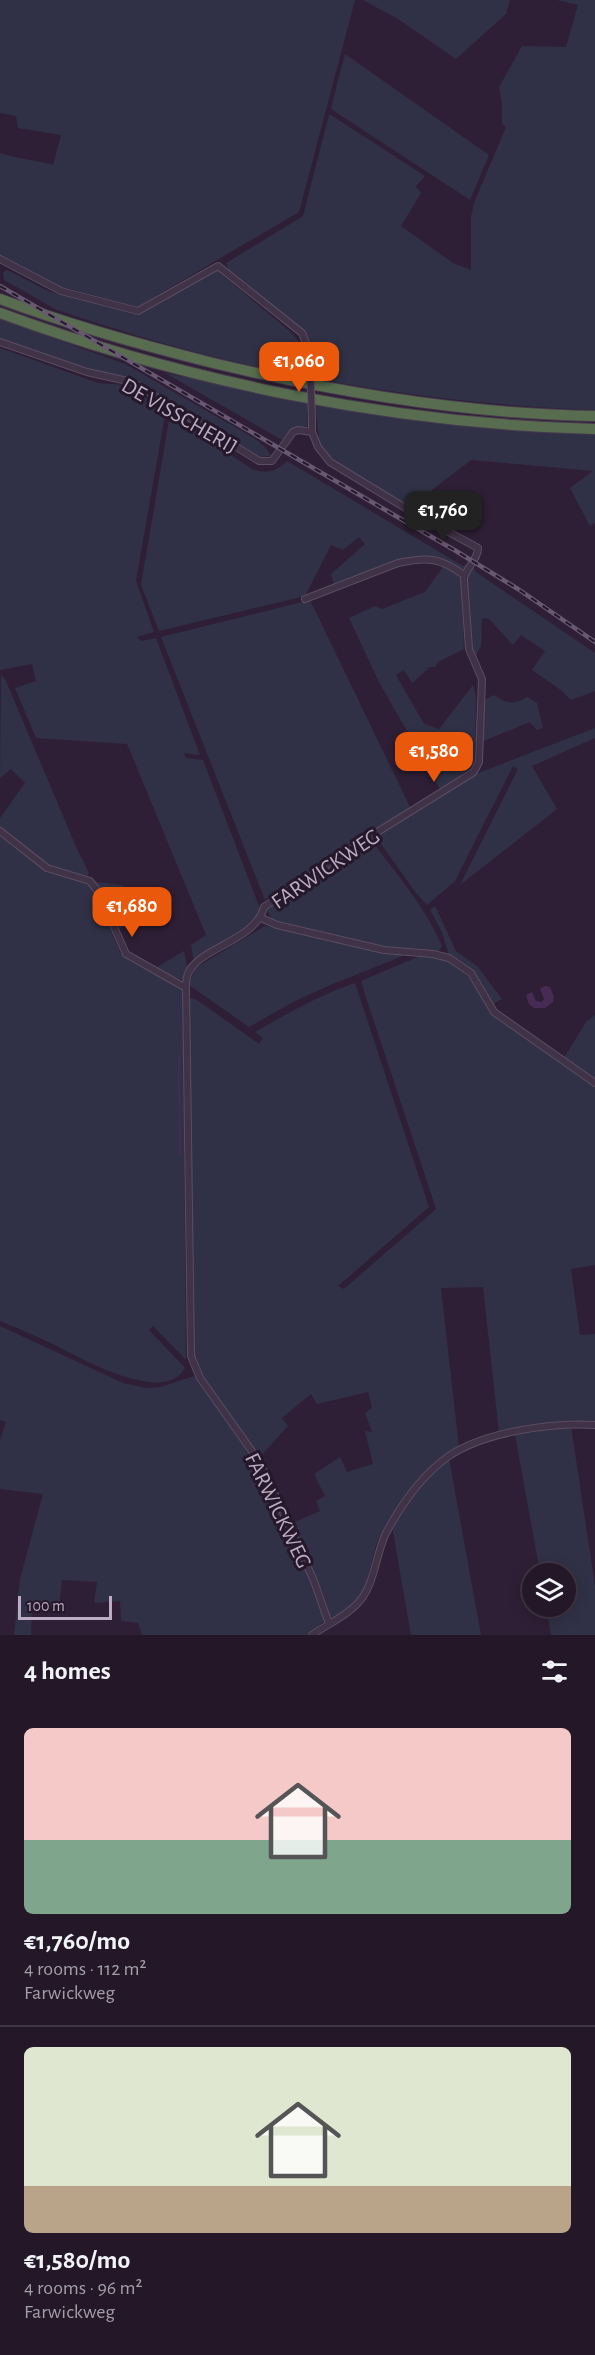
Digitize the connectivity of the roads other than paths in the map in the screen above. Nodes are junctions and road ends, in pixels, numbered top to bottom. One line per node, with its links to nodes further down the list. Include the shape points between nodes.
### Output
1 (0, 259): 7 (street, FARWICKWEG, bridge, via 61,291 138,311 218,266 297,328 306,340)
2 (0, 299): 5 (highway, via 120,339 328,389 455,407)
3 (0, 313): 6 (highway, via 118,352 316,399 457,419)
4 (0, 342): 7 (street, DE VISSCHERIJ, via 87,372 132,382 259,461 272,461 293,432)
5 (595, 416)
6 (595, 429)
7 (312, 432): 8 (street, FARWICKWEG, via 322,454 335,466 476,546 478,554)
8 (464, 575): 9 (street, via 435,559 414,559); 11 (street, FARWICKWEG, via 467,640 482,679 478,768 264,907)
9 (305, 599)
10 (0, 831): 12 (street, via 46,868 90,880 126,954)
11 (261, 918): 12 (street, FARWICKWEG, via 194,965 188,973); 13 (street, via 384,950 449,958 471,973 494,1012)
12 (186, 988): 15 (street, FARWICKWEG, via 193,1366 261,1464 314,1581)
13 (595, 1083)
14 (595, 1425): 15 (street, via 559,1424 499,1436 466,1447 437,1465 408,1499 387,1533 364,1596)
15 (329, 1624): 16 (street)
16 (312, 1635)

